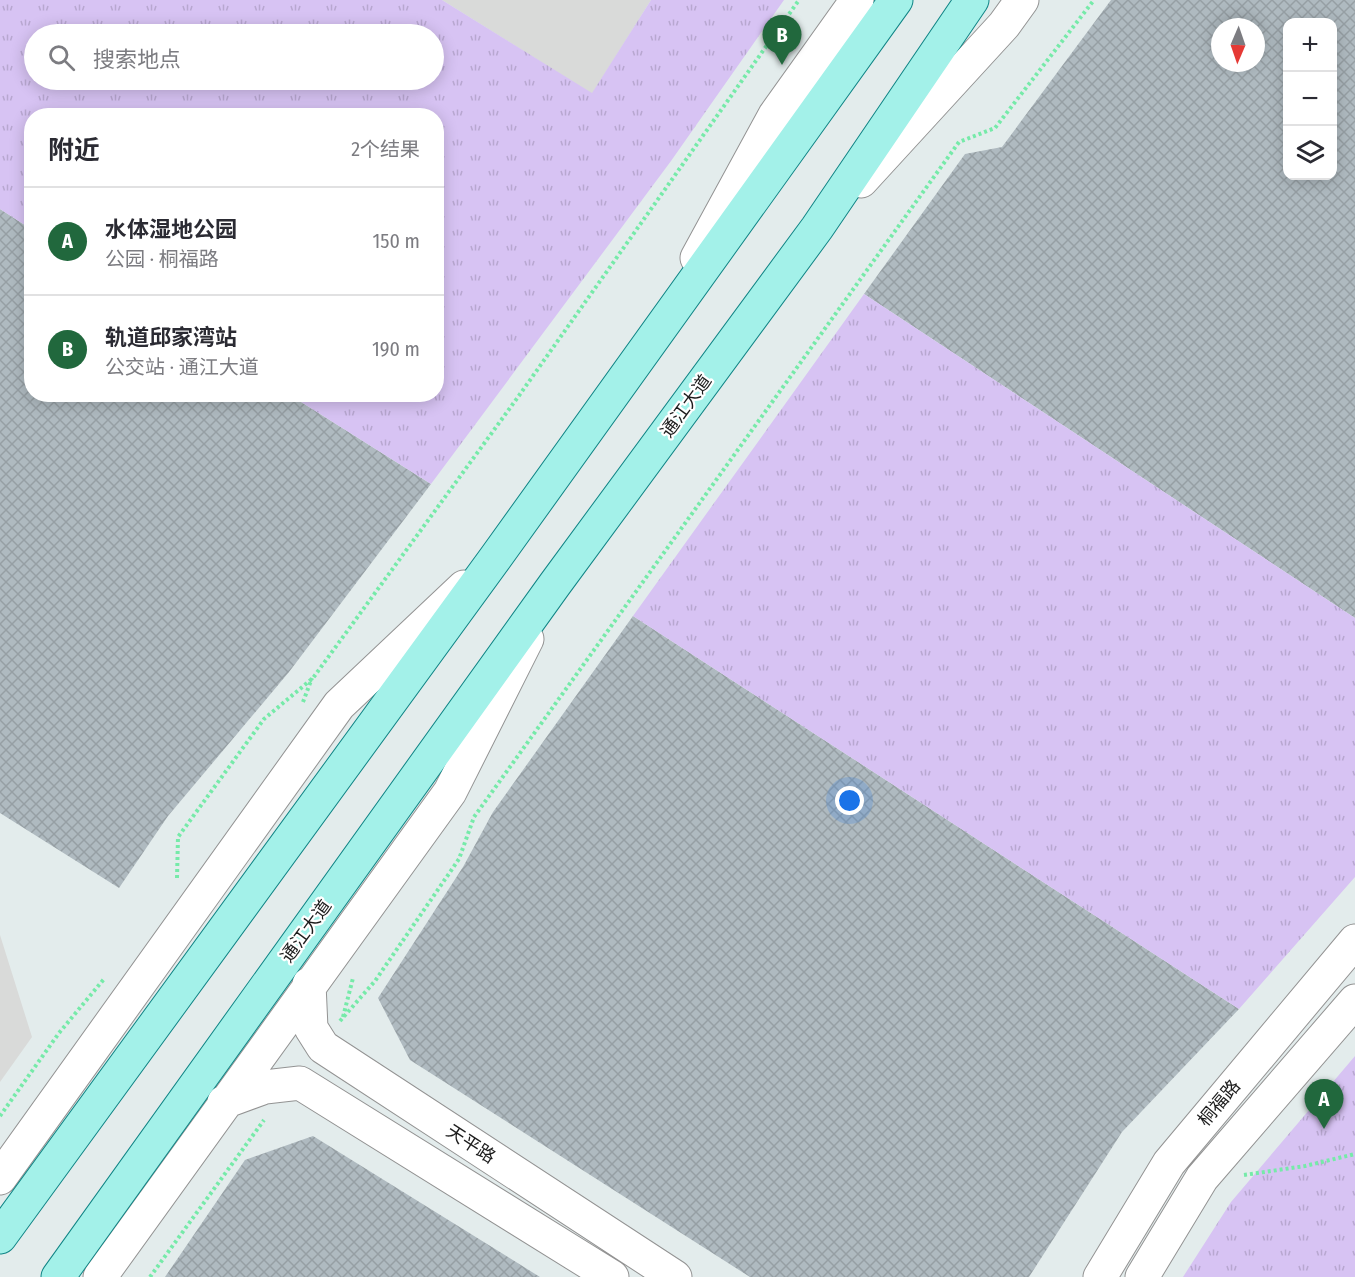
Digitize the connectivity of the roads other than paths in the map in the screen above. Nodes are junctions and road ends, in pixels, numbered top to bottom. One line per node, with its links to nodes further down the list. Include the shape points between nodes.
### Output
1 (858, 0): 6 (street, via 775,115)
2 (897, 0): 6 (main road)
3 (972, 0): 5 (main road, 通江大道)
4 (1022, 0): 5 (street, 通江大道, via 1004,25)
5 (818, 228): 8 (main road, 通江大道)
6 (654, 335): 7 (main road)
7 (496, 557): 13 (street, via 339,705); 14 (main road)
8 (555, 584): 10 (street, 通江大道, via 450,792); 15 (main road, 通江大道)
9 (1355, 941): 19 (street, 桐福路, via 1169,1163)
10 (309, 984): 12 (street, 通江大道); 18 (street, 天平路, via 311,1028 322,1047)
11 (1355, 1001): 20 (street, 桐福路, via 1202,1178)
12 (224, 1102): 16 (street, 通江大道); 17 (street, via 265,1086 300,1083)
13 (0, 1178)
14 (0, 1237)
15 (58, 1277)
16 (100, 1277)
17 (612, 1277)
18 (675, 1277)
19 (1100, 1277)
20 (1142, 1277)

